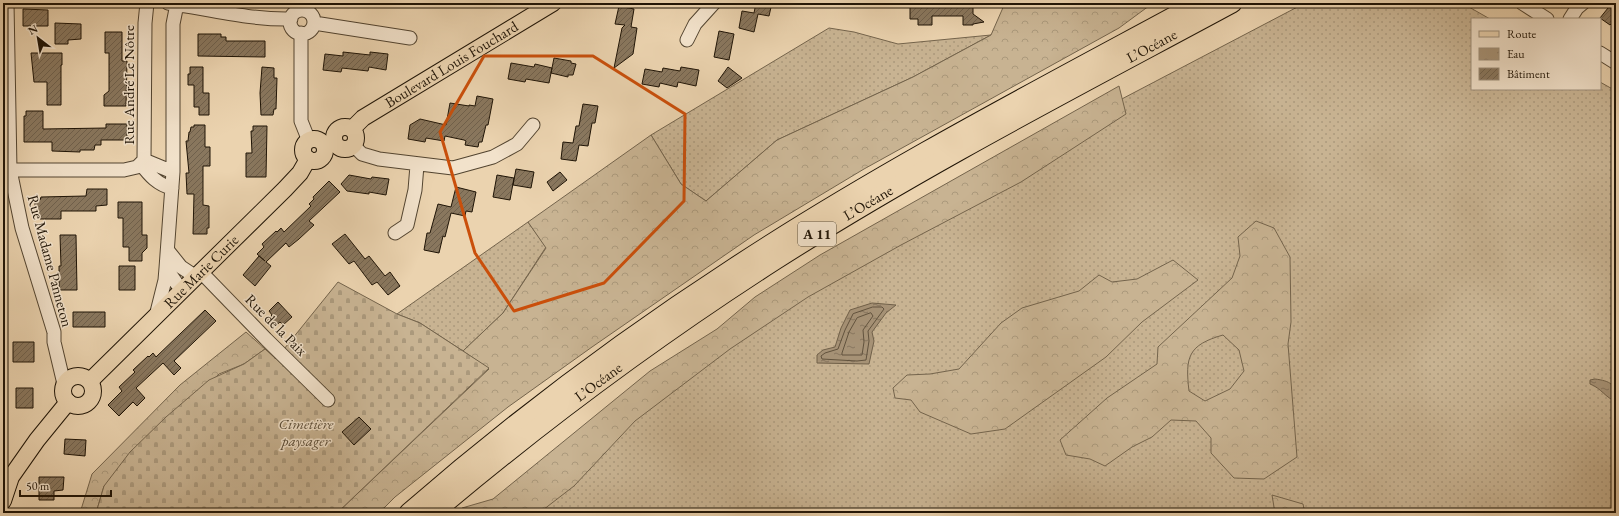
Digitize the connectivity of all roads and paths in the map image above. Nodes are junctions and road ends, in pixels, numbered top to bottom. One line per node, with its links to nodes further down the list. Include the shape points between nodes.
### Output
1 (7, 3): 29 (street, Rue Madame Panneton)
2 (147, 3): 27 (street, Rue André Le Nôtre)
3 (553, 3): 21 (main road, Boulevard Louis Fouchard, via 363,118)
4 (714, 3): 17 (street, via 695,24)
5 (1199, 3): 44 (highway, L’Océane / A 11, via 918,157 734,268 630,338 560,390)
6 (1232, 3): 45 (highway, L’Océane / A 11, via 942,161 770,264 616,368 525,437)
7 (1522, 3): 11 (street)
8 (1583, 3): 12 (street)
9 (172, 4): 13 (street, via 245,16); 30 (street)
10 (302, 6): 13 (street); 14 (street, via 311,14)
11 (1545, 18)
12 (1571, 18)
13 (291, 19): 15 (street, via 293,28)
14 (314, 23): 15 (street, via 311,30); 16 (street)
15 (301, 33): 23 (street, via 301,121)
16 (410, 38)
17 (687, 40)
18 (1601, 54): 19 (street)
19 (1616, 63)
20 (533, 125): 28 (street, via 517,144 493,157 453,168)
21 (352, 129): 22 (main road, Boulevard Louis Fouchard, via 342,127); 24 (main road, via 356,139)
22 (335, 133): 23 (main road, Boulevard Louis Fouchard); 24 (main road, via 335,144)
23 (313, 140): 25 (main road, via 321,142 325,148); 26 (main road, via 306,143 304,150)
24 (347, 147): 25 (main road); 28 (street, via 370,157)
25 (324, 155): 26 (main road, via 319,160)
26 (308, 159): 35 (main road, Rue Marie Curie, via 285,190)
27 (143, 162): 29 (street, via 137,167 124,170); 30 (street, Rue André Le Nôtre); 31 (street, Rue André Le Nôtre, via 147,173 162,186)
28 (418, 165): 32 (street, via 407,225)
29 (10, 170): 39 (street, Rue Madame Panneton, via 22,228 54,332)
30 (173, 172): 31 (street)
31 (172, 188): 33 (street)
32 (395, 233)
33 (169, 252): 34 (street); 35 (street, via 181,267)
34 (166, 268): 36 (street); 37 (street, via 166,280)
35 (198, 274): 36 (main road, Rue Marie Curie); 40 (street, Rue de la Paix)
36 (183, 290): 37 (main road, Rue Marie Curie)
37 (156, 316): 38 (main road, Rue Marie Curie)
38 (90, 381): 39 (main road, via 84,376 75,375); 41 (main road, via 93,395 87,403 78,406)
39 (64, 384): 41 (main road, via 63,394)
40 (328, 400)
41 (68, 402): 42 (main road)
42 (7, 480): 43 (main road)
43 (3, 501)
44 (409, 513)
45 (433, 513)

